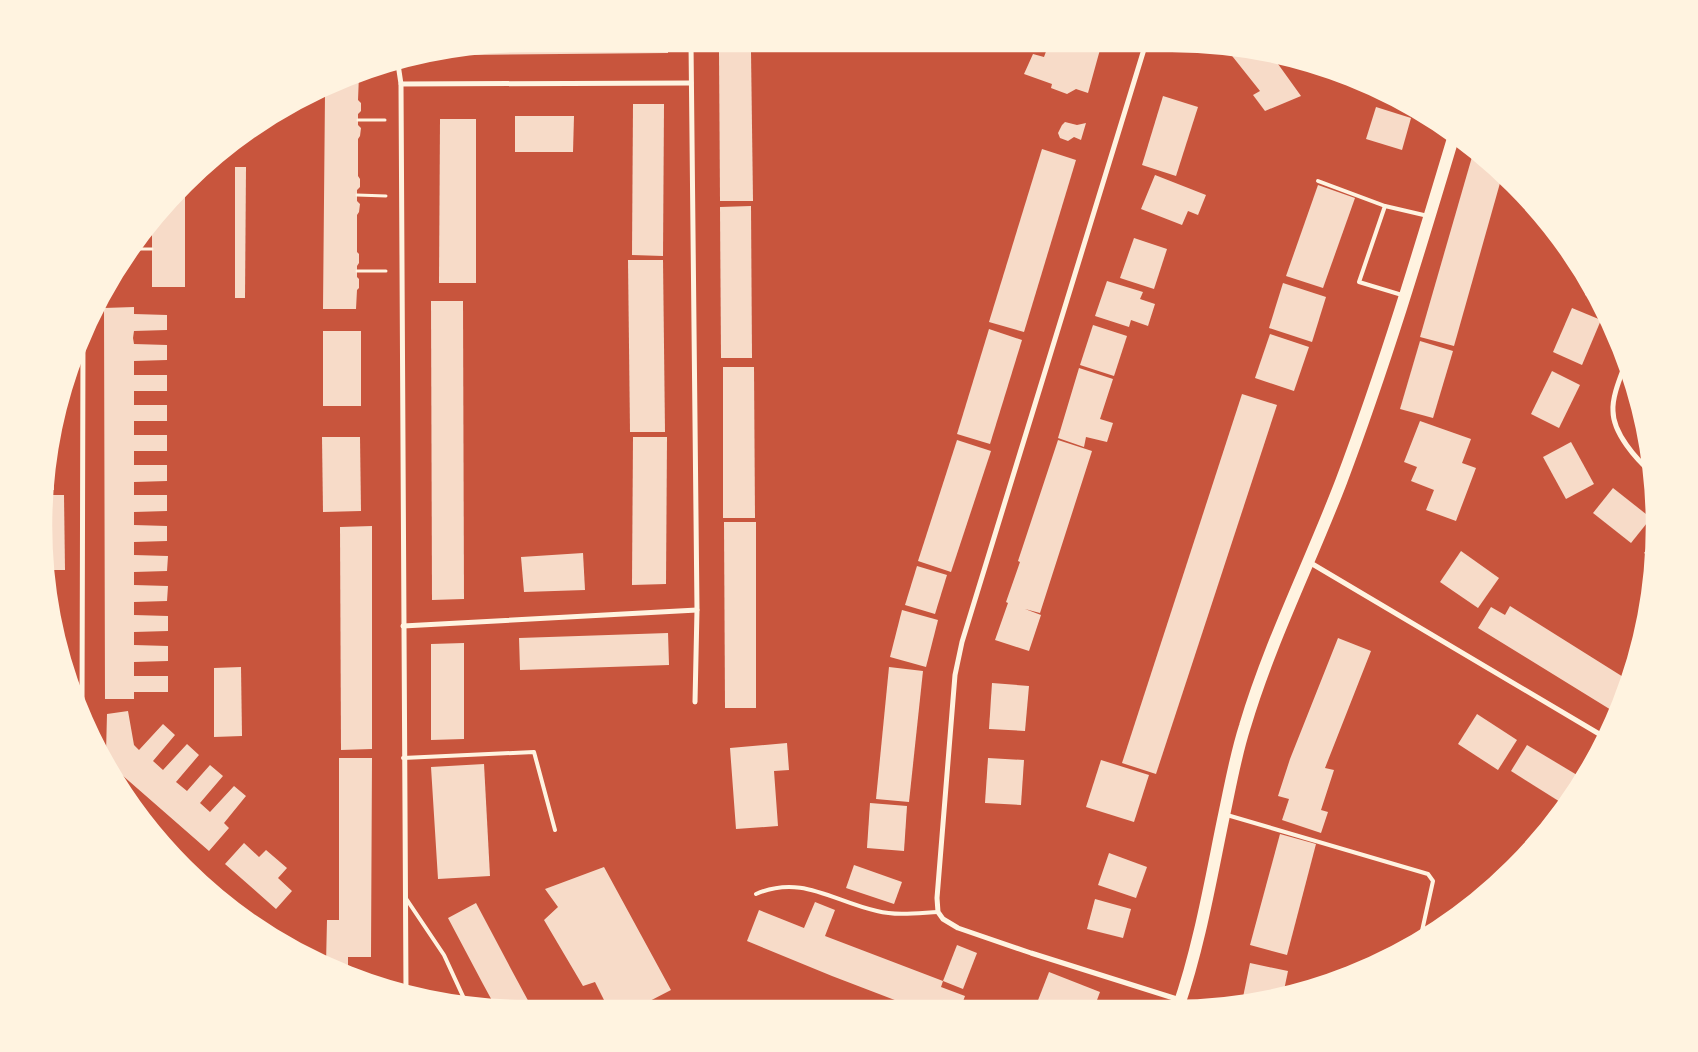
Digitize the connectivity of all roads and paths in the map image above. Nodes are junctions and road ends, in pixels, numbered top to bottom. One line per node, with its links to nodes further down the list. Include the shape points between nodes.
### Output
1 (691, 51): 4 (street)
2 (1142, 51): 33 (street, via 962,642 952,713)
3 (399, 68): 5 (street)
4 (691, 83): 5 (street); 23 (street)
5 (401, 84): 24 (street)
6 (358, 120): 7 (path)
7 (385, 120)
8 (1452, 142): 13 (main road)
9 (1318, 181): 12 (lane)
10 (357, 195): 11 (path)
11 (386, 196)
12 (1385, 206): 13 (lane); 18 (lane, via 1359,282)
13 (1430, 216): 18 (main road)
14 (140, 249): 15 (path)
15 (152, 249)
16 (356, 271): 17 (path)
17 (386, 271)
18 (1406, 296): 22 (main road, via 1374,392)
19 (83, 355): 25 (street)
20 (1622, 373): 21 (street, via 1613,412 1619,436)
21 (1643, 464)
22 (1309, 561): 27 (street); 29 (main road, via 1247,717)
23 (697, 610): 24 (street); 26 (street)
24 (403, 626): 28 (street)
25 (82, 695)
26 (694, 702)
27 (1599, 734)
28 (404, 758): 30 (lane, via 534,752); 32 (street)
29 (1224, 814): 34 (lane, via 1428,874 1433,882); 38 (main road, via 1205,909)
30 (555, 830)
31 (756, 894): 33 (lane, via 769,888 804,887 876,911 895,914)
32 (405, 897): 35 (street); 36 (lane, via 444,954)
33 (938, 912): 37 (street, via 950,924 966,931)
34 (1422, 929)
35 (406, 986)
36 (462, 997)
37 (1170, 1001)
38 (1180, 1001)

